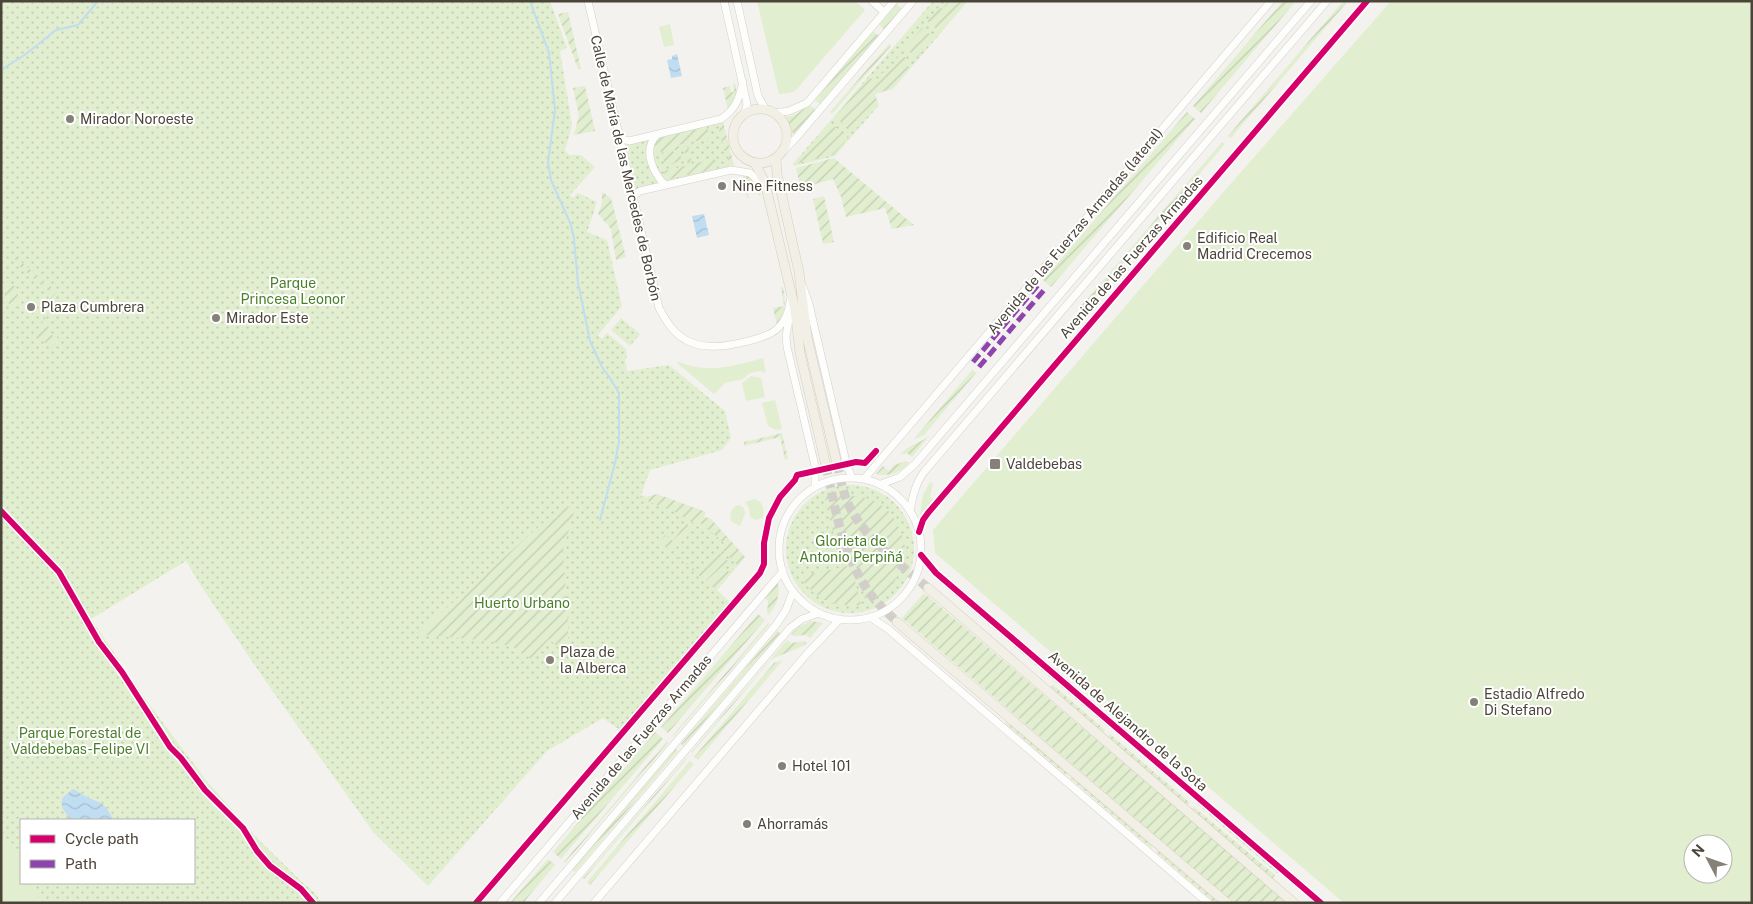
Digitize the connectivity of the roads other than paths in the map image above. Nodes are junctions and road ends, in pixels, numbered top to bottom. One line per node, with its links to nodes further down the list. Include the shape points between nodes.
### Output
1 (588, 1): 16 (street, Calle de María de las Mercedes de Borbón)
2 (724, 1): 12 (street)
3 (737, 1): 13 (street, via 758,96)
4 (872, 1): 11 (street)
5 (894, 1): 11 (street)
6 (913, 1): 17 (street)
7 (1270, 1): 27 (street, Avenida de las Fuerzas Armadas (lateral))
8 (1311, 1): 28 (street, Avenida de las Fuerzas Armadas, via 915,464 900,477)
9 (1328, 1): 30 (street, Avenida de las Fuerzas Armadas, via 924,472 913,492)
10 (1367, 1): 31 (street, Avenida de las Fuerzas Armadas, via 928,513)
11 (884, 12): 13 (street, via 807,103 789,111)
12 (742, 82): 14 (street, via 747,104); 15 (street, via 738,104 721,119)
13 (770, 111): 14 (main road, via 757,109); 17 (main road, via 783,121 786,129 786,141)
14 (745, 113): 18 (main road, via 736,123 732,142 742,156)
15 (657, 135): 16 (street, via 629,141); 19 (street, via 650,154 654,171)
16 (619, 138): 21 (street, Calle de María de las Mercedes de Borbón)
17 (779, 156): 18 (main road, via 770,162); 22 (main road, via 777,174)
18 (756, 163): 20 (main road)
19 (665, 185): 20 (street, via 731,170 750,173); 21 (street, via 640,191)
20 (767, 190): 23 (main road)
21 (632, 197): 23 (street, Calle de María de las Mercedes de Borbón, via 659,308 669,326 686,340 717,346 771,334 787,317)
22 (800, 280): 24 (main road, via 806,337); 26 (street, via 809,304)
23 (791, 294): 25 (main road, via 800,353); 29 (street, via 787,347 815,466)
24 (837, 464)
25 (826, 466)
26 (852, 478): 27 (street); 29 (street, via 832,480)
27 (864, 479): 28 (street)
28 (881, 484): 30 (street, via 900,498)
29 (815, 487): 33 (street, via 800,499 785,521 779,550)
30 (910, 511): 31 (street)
31 (919, 532): 32 (street)
32 (921, 555): 37 (street, via 917,574 904,595); 47 (street, Avenida de Alejandro de la Sota, via 936,573)
33 (782, 571): 35 (street); 40 (street, Avenida de las Fuerzas Armadas)
34 (928, 588): 46 (main road)
35 (793, 591): 36 (street); 41 (street, via 776,625)
36 (819, 613): 38 (street); 42 (street, via 790,628)
37 (870, 617): 38 (street); 44 (street)
38 (840, 619): 43 (street)
39 (898, 622): 45 (main road)
40 (500, 903)
41 (539, 903)
42 (555, 903)
43 (594, 903)
44 (1208, 903)
45 (1227, 903)
46 (1294, 903)
47 (1321, 903)

